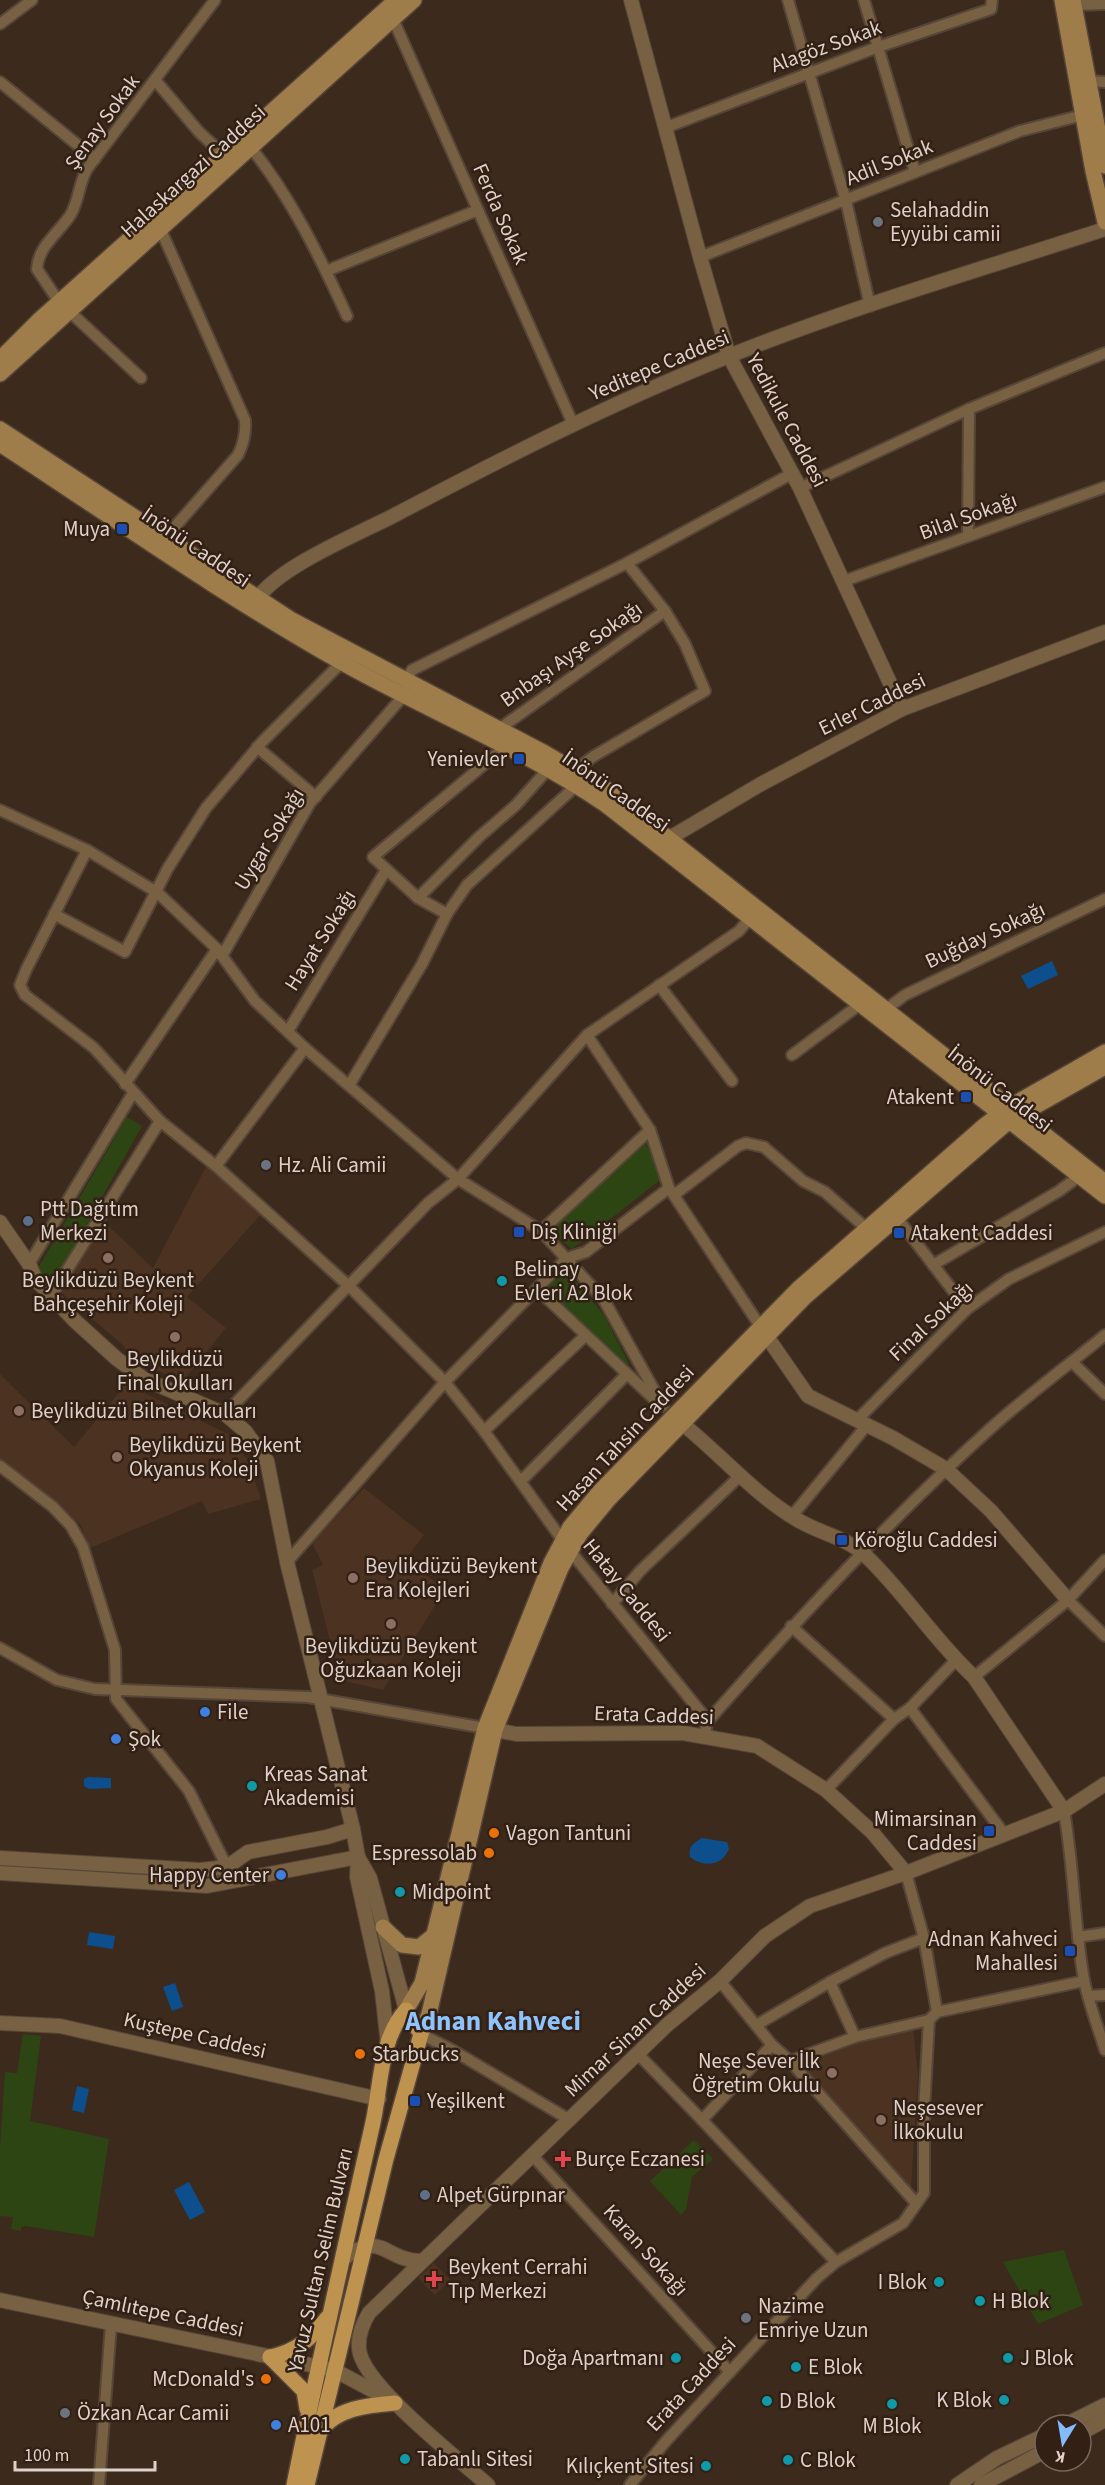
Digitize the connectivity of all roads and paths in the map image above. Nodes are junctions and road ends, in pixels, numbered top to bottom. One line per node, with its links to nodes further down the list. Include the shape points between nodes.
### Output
1 (32, 0): 12 (street)
2 (215, 0): 15 (street, Şenay Sokak)
3 (396, 0): 20 (main road)
4 (414, 0): 11 (main road, Halaskargazi Caddesi)
5 (631, 0): 19 (street, Yedikule Caddesi)
6 (788, 0): 14 (street)
7 (864, 0): 13 (street)
8 (992, 0): 13 (street, Alagöz Sokak, via 991,9)
9 (1070, 2): 10 (street); 17 (main road); 18 (main road)
10 (1105, 4)
11 (393, 20): 20 (main road, Halaskargazi Caddesi); 26 (street, Ferda Sokak)
12 (0, 24)
13 (878, 47): 14 (street, Alagöz Sokak); 24 (street)
14 (809, 73): 19 (street, Alagöz Sokak); 25 (street)
15 (156, 81): 21 (street); 22 (street, Şenay Sokak)
16 (0, 82): 22 (street)
17 (1098, 82): 18 (main road)
18 (1090, 113): 23 (main road); 24 (street, Adil Sokak, via 1020,131); 28 (main road)
19 (667, 127): 30 (street, Yedikule Caddesi)
20 (247, 143): 21 (main road); 27 (main road, Halaskargazi Caddesi); 31 (street)
21 (224, 155): 27 (main road)
22 (95, 159): 32 (street, Şenay Sokak, via 80,181 71,213 39,253 37,269 41,278)
23 (1105, 164)
24 (915, 172): 25 (street, Adil Sokak)
25 (846, 201): 30 (street, Adil Sokak); 33 (street)
26 (478, 210): 31 (street); 41 (street, Ferda Sokak)
27 (157, 222): 32 (main road); 49 (street, via 246,428 237,454)
28 (1105, 222)
29 (1105, 229): 33 (street, Yeditepe Caddesi)
30 (700, 257): 36 (street, Yedikule Caddesi)
31 (326, 271): 34 (street)
32 (64, 306): 37 (main road); 38 (main road); 39 (street, Şenay Sokak)
33 (870, 306): 36 (street, Yeditepe Caddesi)
34 (347, 316)
35 (1105, 353): 40 (street)
36 (729, 356): 41 (street, Yeditepe Caddesi); 44 (street, Yedikule Caddesi)
37 (0, 359)
38 (0, 374)
39 (141, 378)
40 (969, 409): 46 (street); 48 (street)
41 (573, 424): 53 (street, Yeditepe Caddesi, via 314,557 268,585)
42 (0, 429): 47 (main road)
43 (0, 444): 47 (main road)
44 (793, 473): 46 (street, Yedikule Caddesi); 50 (street, Uygar Sokağı)
45 (1105, 487): 48 (street, Bilal Sokağı)
46 (800, 488): 52 (street, Yedikule Caddesi)
47 (89, 495): 49 (main road)
48 (968, 536): 52 (street, Bilal Sokağı)
49 (161, 542): 51 (main road)
50 (627, 563): 54 (street); 58 (street, Uygar Sokağı, via 412,670)
51 (210, 575): 53 (main road); 55 (main road, İnönü Caddesi)
52 (844, 581): 59 (street, Yedikule Caddesi)
53 (257, 599): 55 (main road)
54 (665, 611): 60 (street, Bnbaşı Ayşe Sokağı); 63 (street, via 685,644 705,691 594,756)
55 (289, 625): 57 (main road)
56 (1105, 632): 59 (street, Erler Caddesi)
57 (346, 658): 58 (main road); 61 (street)
58 (405, 688): 60 (main road); 64 (street, Uygar Sokağı)
59 (902, 709): 66 (street, Erler Caddesi, via 761,784)
60 (505, 737): 62 (main road, İnönü Caddesi); 63 (main road); 68 (street, Bnbaşı Ayşe Sokağı, via 373,856)
61 (257, 747): 64 (street); 69 (street, via 206,808 168,868)
62 (549, 768): 63 (main road, İnönü Caddesi); 70 (street, via 516,805)
63 (576, 777): 66 (main road, via 606,789); 73 (street, via 466,885)
64 (316, 797): 75 (street, Uygar Sokağı)
65 (0, 810): 67 (street)
66 (664, 844): 74 (main road)
67 (87, 850): 69 (street); 72 (street)
68 (386, 870): 70 (street); 79 (street, Hayat Sokağı)
69 (158, 893): 72 (street, via 124,952); 75 (street)
70 (418, 898): 73 (street)
71 (1105, 899): 78 (street, Buğday Sokağı, via 905,995)
72 (54, 914): 86 (street, Hatay Caddesi, via 20,985 25,994 94,1048)
73 (447, 915): 87 (street)
74 (754, 915): 76 (street, via 740,931); 77 (main road, İnönü Caddesi); 78 (main road)
75 (220, 952): 79 (street, via 255,1001); 86 (street, Uygar Sokağı)
76 (659, 986): 80 (street); 85 (street)
77 (859, 1005): 83 (street); 89 (main road, İnönü Caddesi)
78 (885, 1010): 89 (main road)
79 (288, 1030): 81 (street)
80 (587, 1035): 91 (street); 95 (street)
81 (306, 1048): 87 (street); 92 (street)
82 (1105, 1052): 89 (main road, Hasan Tahsin Caddesi)
83 (792, 1055)
84 (1105, 1067): 89 (main road, Hasan Tahsin Caddesi)
85 (732, 1081)
86 (125, 1084): 88 (street, Hatay Caddesi)
87 (350, 1084): 95 (street)
88 (133, 1093): 90 (street, Hatay Caddesi); 104 (street)
89 (1008, 1114): 93 (main road, İnönü Caddesi); 94 (main road, İnönü Caddesi); 98 (main road, Hasan Tahsin Caddesi); 100 (main road, Hasan Tahsin Caddesi)
90 (160, 1120): 92 (street, Hatay Caddesi); 108 (street)
91 (650, 1130): 96 (street); 101 (street)
92 (216, 1166): 106 (street, Hatay Caddesi)
93 (1102, 1175)
94 (1078, 1177): 97 (main road, İnönü Caddesi); 105 (street)
95 (458, 1179): 101 (street); 106 (street, via 428,1203)
96 (672, 1192): 100 (street, via 738,1146 756,1144 808,1185 825,1192); 103 (street, via 586,1252); 110 (street)
97 (1105, 1196)
98 (898, 1219): 105 (street); 110 (main road, Hasan Tahsin Caddesi)
99 (0, 1222): 104 (street)
100 (867, 1229): 110 (main road, Hasan Tahsin Caddesi, via 798,1289)
101 (542, 1231): 103 (street)
102 (1105, 1232): 109 (street, Final Sokağı, via 1009,1279)
103 (567, 1258): 107 (street); 118 (street, via 604,1300)
104 (29, 1264): 108 (street, via 36,1280)
105 (933, 1265): 109 (street)
106 (350, 1287): 115 (street, Hatay Caddesi); 117 (street)
107 (537, 1289): 112 (street); 115 (street)
108 (51, 1296): 117 (street, via 133,1373)
109 (967, 1309): 119 (street, Final Sokağı)
110 (763, 1331): 118 (main road, Hasan Tahsin Caddesi); 119 (street, via 808,1396)
111 (1105, 1335): 113 (street)
112 (585, 1336): 114 (street); 120 (street)
113 (1072, 1362): 116 (street); 122 (street)
114 (626, 1375): 118 (street); 124 (street)
115 (445, 1382): 120 (street, Hatay Caddesi); 129 (street)
116 (1105, 1394)
117 (225, 1414): 129 (street, via 245,1431 267,1461)
118 (672, 1415): 123 (street); 126 (main road, Hasan Tahsin Caddesi, via 570,1527)
119 (862, 1423): 122 (street); 125 (street, Final Sokağı)
120 (484, 1431): 124 (street, Hatay Caddesi)
121 (0, 1466): 137 (street, via 53,1507 84,1547 115,1650)
122 (946, 1469): 127 (street); 130 (street, via 991,1512)
123 (741, 1475): 125 (street); 131 (street, via 640,1571)
124 (521, 1481): 126 (street, Hatay Caddesi)
125 (792, 1516): 127 (street)
126 (567, 1547): 131 (street, Hatay Caddesi); 142 (main road, Hasan Tahsin Caddesi)
127 (863, 1553): 132 (street); 135 (street)
128 (1105, 1560): 130 (street)
129 (288, 1562): 138 (street)
130 (1068, 1600): 133 (street); 136 (street)
131 (612, 1604): 141 (street, Hatay Caddesi)
132 (792, 1626): 140 (street); 141 (street)
133 (1105, 1636)
134 (0, 1648): 137 (street, via 57,1680 95,1689)
135 (956, 1660): 136 (street); 139 (street)
136 (974, 1677): 146 (street)
137 (116, 1689): 138 (street, via 308,1697); 151 (street, via 121,1707 189,1791)
138 (322, 1701): 142 (street); 147 (street)
139 (910, 1708): 140 (street); 148 (street)
140 (894, 1719): 145 (street)
141 (708, 1721): 143 (street)
142 (490, 1729): 143 (street, Erata Caddesi, via 516,1734); 157 (main road, Hasan Tahsin Caddesi); 169 (main road, via 429,2014)
143 (704, 1735): 145 (street, Erata Caddesi, via 757,1746)
144 (1105, 1784): 146 (street)
145 (826, 1790): 153 (street, Erata Caddesi, via 872,1832)
146 (1064, 1811): 148 (street, Mimar Sinan Caddesi); 158 (street, via 1073,1862)
147 (353, 1829): 149 (street); 151 (street, via 248,1852)
148 (1005, 1835): 153 (street, Mimar Sinan Caddesi)
149 (358, 1857): 154 (street); 155 (street, via 370,1878); 171 (street, via 357,1877 379,1973)
150 (0, 1858): 151 (street, via 200,1870)
151 (227, 1867): 154 (street)
152 (0, 1873): 154 (street, via 207,1886)
153 (906, 1873): 159 (street, Erata Caddesi); 160 (street, Mimar Sinan Caddesi, via 810,1906 765,1936)
154 (233, 1881)
155 (383, 1927): 157 (main road, via 402,1945 419,1947); 165 (street)
156 (1105, 1933): 158 (street)
157 (434, 1935): 165 (main road, Hasan Tahsin Caddesi, via 422,1983)
158 (1078, 1937): 161 (street)
159 (924, 1938): 162 (street); 166 (street, Erata Caddesi)
160 (720, 1981): 168 (street); 174 (street, Mimar Sinan Caddesi)
161 (1084, 1981): 164 (street); 166 (street)
162 (830, 1982): 168 (street); 170 (street)
163 (1105, 1995): 164 (street)
164 (1088, 1996): 173 (street)
165 (406, 2010): 169 (main road); 171 (main road, Yavuz Sultan Selim Bulvarı, via 392,2029)
166 (933, 2016): 170 (street); 180 (street, Erata Caddesi, via 924,2111 924,2193)
167 (0, 2023): 176 (street, Kuştepe Caddesi, via 60,2026)
168 (758, 2024): 172 (street)
169 (421, 2034): 177 (street); 181 (main road, Yavuz Sultan Selim Bulvarı)
170 (855, 2037): 175 (street)
171 (388, 2045): 176 (main road, Yavuz Sultan Selim Bulvarı)
172 (772, 2045): 175 (street); 178 (street)
173 (1105, 2050)
174 (638, 2054): 177 (street, Mimar Sinan Caddesi); 178 (street)
175 (790, 2061): 180 (street)
176 (379, 2099): 182 (main road, Yavuz Sultan Selim Bulvarı)
177 (570, 2120): 179 (street, Mimar Sinan Caddesi)
178 (702, 2120): 184 (street)
179 (532, 2155): 183 (street, Mimar Sinan Caddesi); 191 (street, Karan Sokağı)
180 (916, 2203): 184 (street, Erata Caddesi, via 903,2223)
181 (364, 2246): 182 (street); 183 (street, via 373,2245); 190 (main road, Yavuz Sultan Selim Bulvarı)
182 (343, 2259): 186 (main road, Yavuz Sultan Selim Bulvarı)
183 (414, 2260): 192 (street, via 405,2276 369,2313 358,2348)
184 (836, 2262): 191 (street, Erata Caddesi)
185 (0, 2300): 187 (street, Çamlıtepe Caddesi)
186 (332, 2312): 188 (main road, via 314,2335 293,2351); 189 (main road, Yavuz Sultan Selim Bulvarı)
187 (111, 2324): 188 (street, Çamlıtepe Caddesi); 201 (street)
188 (270, 2357): 189 (street, Çamlıtepe Caddesi); 195 (main road, via 304,2391)
189 (317, 2367): 190 (street, Çamlıtepe Caddesi); 195 (main road, Yavuz Sultan Selim Bulvarı)
190 (334, 2370): 192 (street, Çamlıtepe Caddesi); 197 (main road, Yavuz Sultan Selim Bulvarı)
191 (730, 2372): 205 (street, Erata Caddesi)
192 (395, 2403): 197 (main road, via 373,2404 343,2413 321,2430); 204 (street)
193 (1105, 2405): 194 (street)
194 (1089, 2413)
195 (307, 2417): 202 (main road, Yavuz Sultan Selim Bulvarı)
196 (1033, 2441): 199 (street)
197 (315, 2446): 203 (main road, Yavuz Sultan Selim Bulvarı)
198 (1033, 2458): 200 (street)
199 (982, 2467): 200 (street); 206 (street)
200 (987, 2483)
201 (99, 2485)
202 (294, 2485)
203 (308, 2485)
204 (488, 2485)
205 (630, 2485)
206 (957, 2485)

